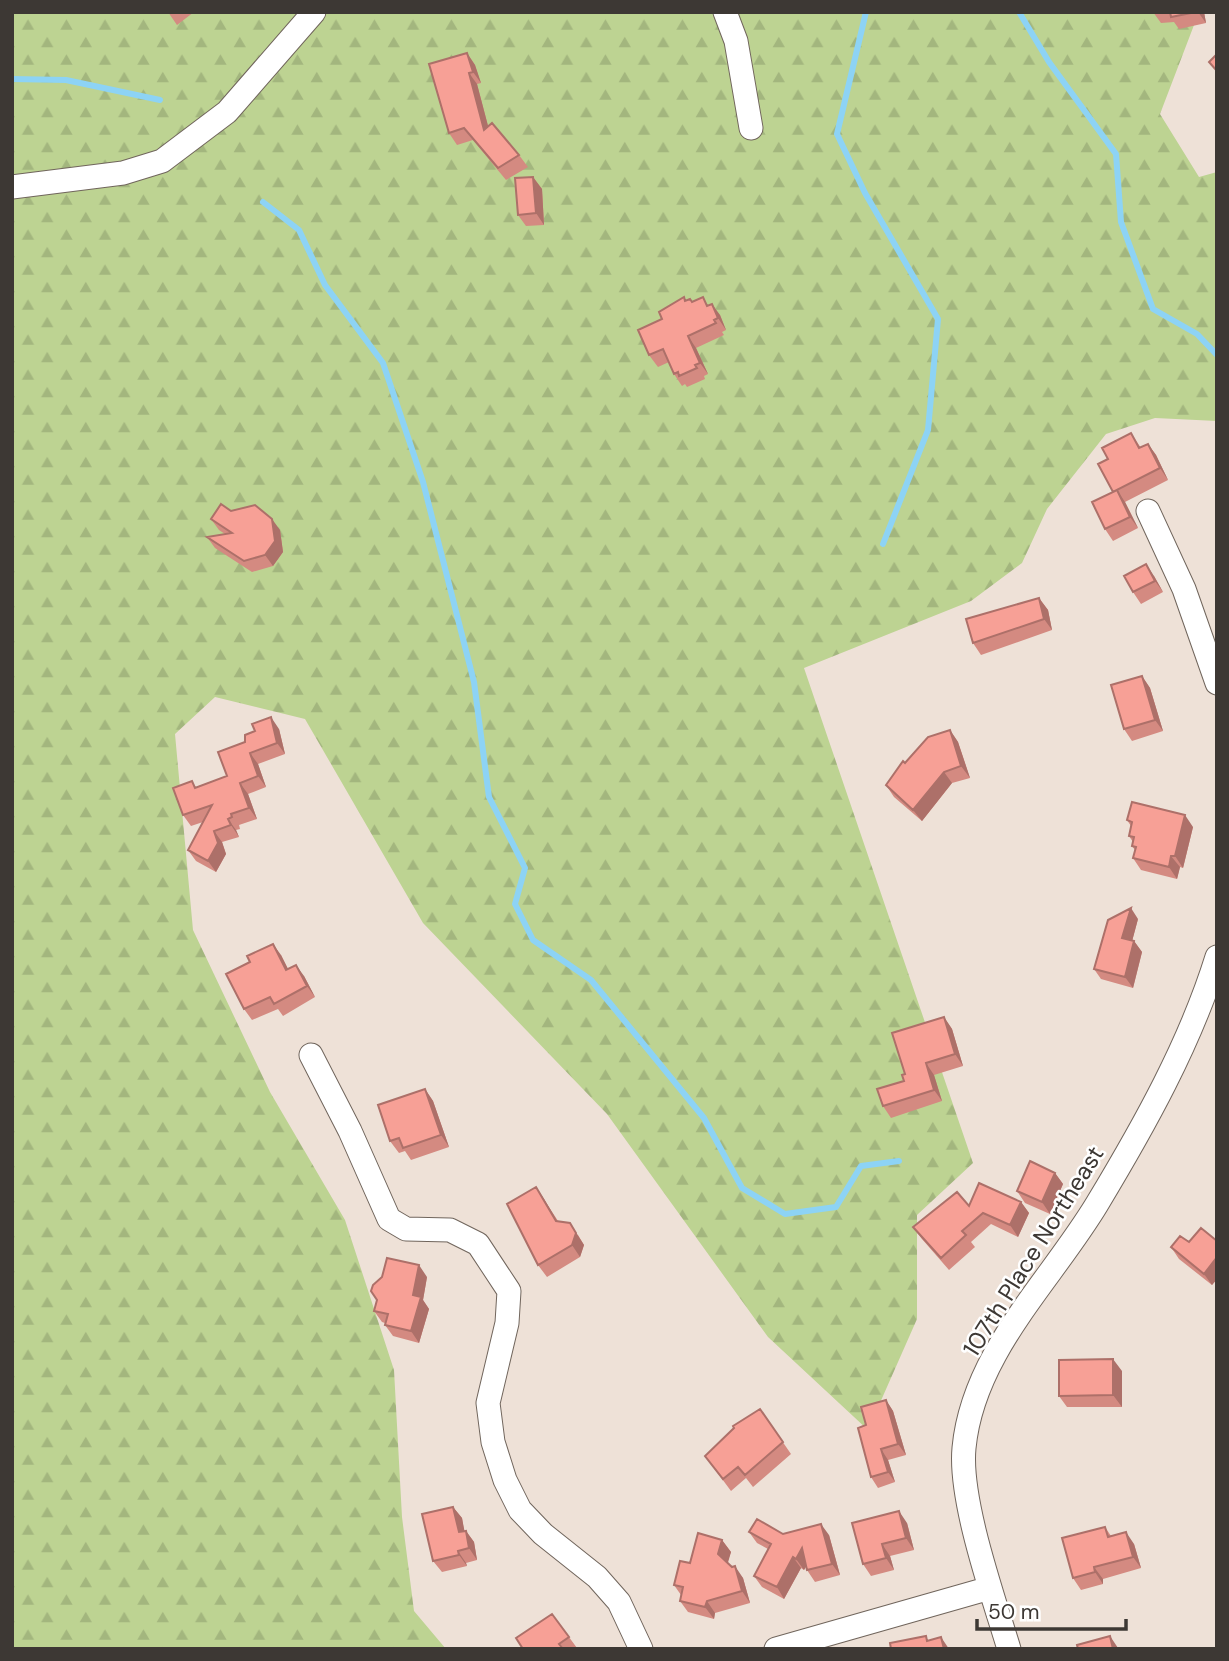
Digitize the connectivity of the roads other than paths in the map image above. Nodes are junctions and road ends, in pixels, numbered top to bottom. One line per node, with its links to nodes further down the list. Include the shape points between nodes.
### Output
1 (313, 12): 4 (street, via 227,112 162,161 124,173)
2 (725, 12): 3 (street, via 736,41)
3 (751, 128)
4 (12, 187)
5 (1147, 511): 6 (street, via 1184,589)
6 (1217, 682)
7 (1217, 957): 9 (street, 107th Place Northeast, via 1202,1005 1156,1100 1096,1205 989,1364 971,1414 964,1449 967,1492)
8 (311, 1055): 10 (street, via 389,1219 406,1229 450,1230 478,1244 509,1292 488,1404 505,1480 520,1510 619,1602)
9 (990, 1588): 11 (street); 12 (street, 107th Place Northeast)
10 (640, 1649)
11 (776, 1649)
12 (1009, 1649)

